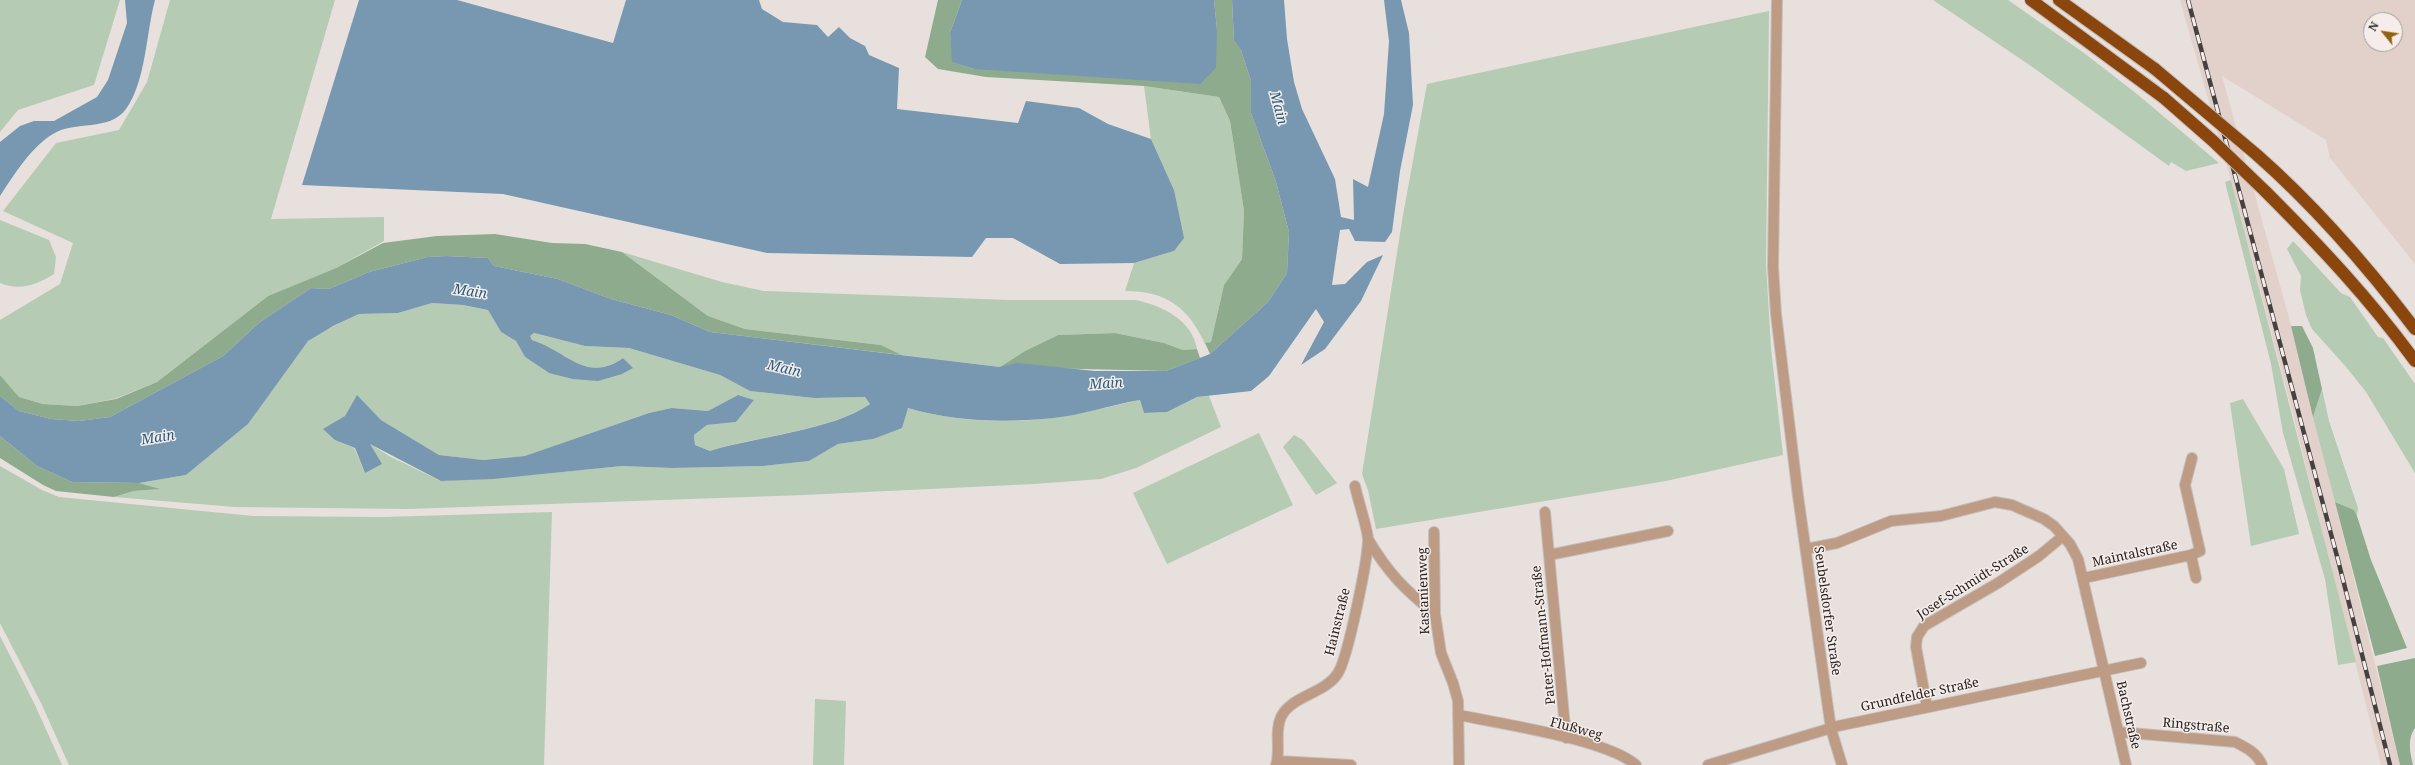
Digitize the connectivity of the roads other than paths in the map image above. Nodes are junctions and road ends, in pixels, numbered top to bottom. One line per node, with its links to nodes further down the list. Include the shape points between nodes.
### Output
1 (1777, 0): 13 (street, Seubelsdorfer Straße, via 1773,267 1781,363)
2 (2031, 0): 5 (highway, bridge, via 2164,98 2214,141 2266,190 2343,272 2384,318)
3 (2059, 0): 4 (highway, bridge, via 2155,69 2257,155 2338,236)
4 (2415, 329)
5 (2415, 361)
6 (2192, 458): 15 (street, Maintalstraße, via 2185,485 2200,551)
7 (1355, 486): 12 (street, Hainstraße)
8 (1545, 512): 14 (street)
9 (1668, 531): 14 (street, Pater-Hofmann-Straße)
10 (1434, 532): 18 (street, Kastanienweg)
11 (2063, 536): 13 (street, Bachstraße, via 2044,519 2012,505 1995,502 1941,516 1891,521 1837,543); 16 (street, Bachstraße, via 2078,559); 21 (street, Josef-Schmidt-Straße, via 2039,556 1998,583 1924,626 1917,637 1916,647)
12 (1368, 539): 18 (street, via 1381,562 1404,590); 26 (street, Hainstraße, via 1362,581 1338,672 1326,686 1288,708 1283,715 1278,731)
13 (1806, 549): 23 (street, Seubelsdorfer Straße)
14 (1549, 555): 25 (street, Pater-Hofmann-Straße)
15 (2191, 556): 16 (street, Maintalstraße); 17 (street, Maintalstraße)
16 (2084, 578): 20 (street, Bachstraße)
17 (2196, 578)
18 (1435, 614): 22 (street, Kastanienweg, via 1441,653 1453,683)
19 (2141, 663): 20 (street, Grundfelder Straße)
20 (2104, 670): 21 (street, Grundfelder Straße); 24 (street, Bachstraße)
21 (1927, 707): 23 (street, Grundfelder Straße)
22 (1459, 715): 25 (street, Flußweg); 29 (street, Kastanienweg)
23 (1831, 729): 31 (street, Grundfelder Straße); 32 (street, Seubelsdorfer Straße)
24 (2119, 732): 27 (street, Bachstraße); 33 (street, Ringstraße, via 2235,742 2259,758)
25 (1566, 738): 30 (street, Flußweg, via 1626,756)
26 (1277, 763): 28 (street)
27 (2123, 764)
28 (1351, 765)
29 (1459, 765)
30 (1636, 765)
31 (1708, 765)
32 (1842, 765)
33 (2262, 765)

